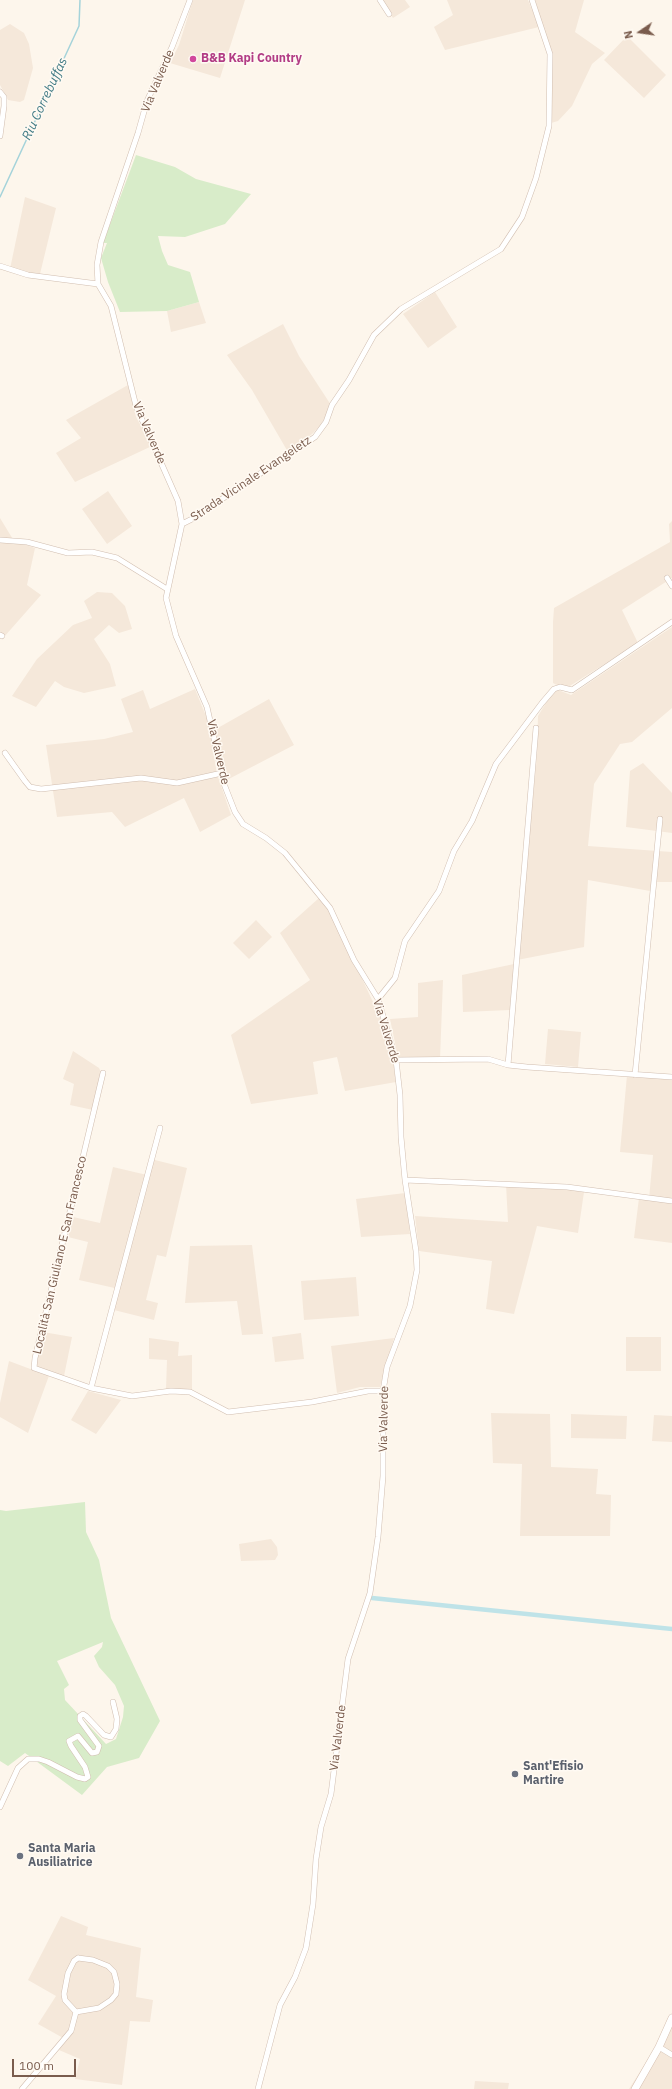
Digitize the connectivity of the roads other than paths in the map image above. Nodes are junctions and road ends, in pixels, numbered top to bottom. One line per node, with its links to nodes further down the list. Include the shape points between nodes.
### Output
1 (190, 0): 8 (street, Via Valverde, via 147,101 101,242 97,265)
2 (380, 0): 4 (street)
3 (532, 0): 9 (street, Strada Vicinale Evangeletz, via 550,54 549,126 536,178 522,217 501,249 401,310 374,335 332,405 326,422 315,437)
4 (389, 14)
5 (0, 92): 6 (street, via 4,97 4,106)
6 (0, 136)
7 (0, 266): 8 (street, via 28,275)
8 (98, 284): 9 (street, Via Valverde, via 111,306 136,406 178,501)
9 (182, 524): 13 (street, Via Valverde)
10 (0, 540): 13 (street, via 27,542 68,553 92,552 117,558)
11 (667, 578): 12 (street)
12 (672, 586)
13 (168, 589): 17 (street, Via Valverde, via 166,598 176,636 207,707)
14 (672, 622): 19 (street, via 572,690 560,687 554,689 542,703 496,764 472,821 454,851 439,891 405,941 395,978)
15 (536, 728): 21 (street)
16 (5, 753): 17 (street, via 30,786 41,789 141,778 177,783)
17 (222, 773): 19 (street, Via Valverde, via 235,812 242,824 266,838 285,854 330,908 354,960)
18 (660, 818): 23 (street)
19 (378, 999): 20 (street, Via Valverde)
20 (396, 1060): 21 (street, via 488,1059); 26 (street, Via Valverde)
21 (508, 1065): 23 (street)
22 (103, 1073): 28 (street, Località San Giuliano E San Francesco, via 34,1368)
23 (635, 1074): 24 (street)
24 (672, 1077)
25 (160, 1128): 28 (street)
26 (406, 1180): 27 (street, via 567,1187); 29 (street, Via Valverde, via 417,1273 410,1306 387,1367)
27 (672, 1201)
28 (91, 1388): 29 (street, Località San Giuliano E San Francesco, via 132,1396 171,1391 190,1392 228,1412)
29 (382, 1391): 37 (street, Via Valverde, via 384,1476 370,1593 348,1660 331,1794 321,1827 316,1860 306,1948 295,1977 280,2005)
30 (113, 1702): 31 (street, via 117,1719 116,1729 111,1737 104,1735 86,1716 80,1716 80,1720 99,1746 97,1752 92,1753 78,1736 69,1741 86,1767 88,1777 77,1777 48,1762 28,1759 18,1768)
31 (0, 1807)
32 (76, 2012): 32 (street, via 99,2008 112,2000 116,1994 117,1984 114,1972 108,1966 85,1958 74,1961 68,1972 64,1994 65,2000); 36 (street, via 71,2031)
33 (672, 2018): 34 (main road)
34 (659, 2047): 35 (street); 38 (main road)
35 (672, 2055)
36 (22, 2089)
37 (258, 2089)
38 (635, 2089)

